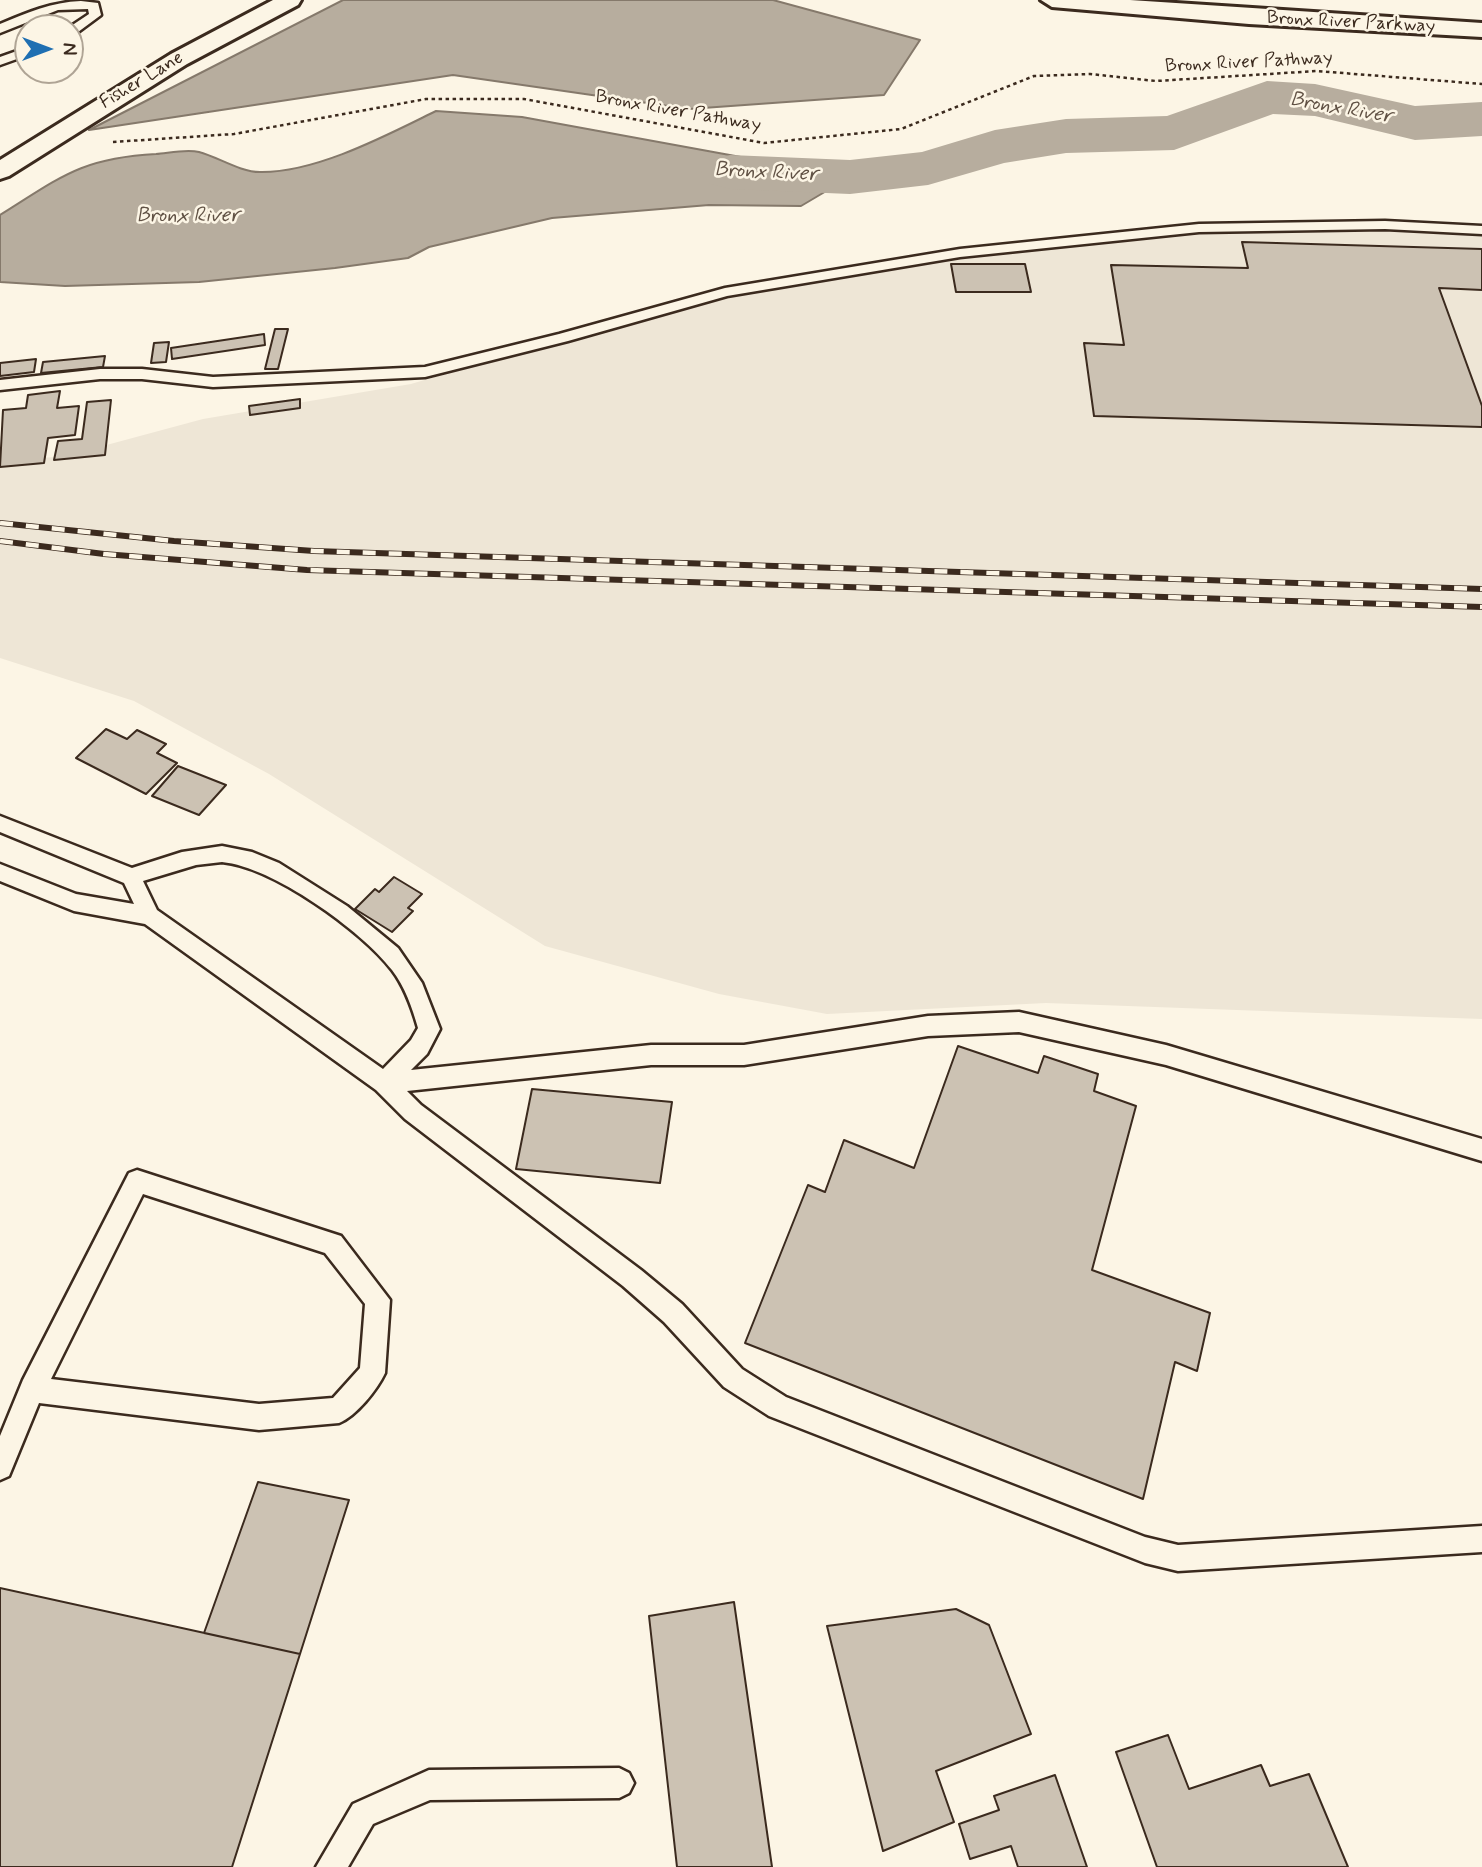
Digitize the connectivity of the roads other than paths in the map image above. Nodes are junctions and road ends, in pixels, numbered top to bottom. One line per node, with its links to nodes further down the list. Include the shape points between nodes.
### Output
1 (290, 0): 8 (main road, Fisher Lane, via 179,59)
2 (1052, 0): 7 (main road, Bronx River Parkway)
3 (1329, 0): 4 (main road, Bronx River Parkway)
4 (1445, 6)
5 (34, 14): 6 (lane, via 57,4 94,6 95,15)
6 (84, 22)
7 (1482, 30)
8 (0, 171)
9 (1482, 230): 10 (lane, via 1385,225 1199,228 960,253 725,292 425,372 213,382 100,374)
10 (0, 385)
11 (0, 824): 13 (lane)
12 (0, 872): 14 (lane, via 74,902)
13 (131, 877): 14 (lane); 15 (lane, via 191,858 235,855 281,874 352,922 392,955 421,999 429,1030 419,1048)
14 (150, 916): 15 (lane)
15 (384, 1083): 16 (lane, via 651,1055 744,1055 928,1026 1018,1022 1166,1055); 19 (lane, via 413,1112 632,1278 673,1313 733,1378 778,1407 1145,1550 1178,1558)
16 (1482, 1150)
17 (32, 1389): 17 (lane, via 136,1181 333,1244 378,1300 372,1373 339,1410 259,1418); 18 (lane)
18 (0, 1467)
19 (1482, 1539)
20 (619, 1783): 21 (lane, via 429,1785 363,1814)
21 (331, 1867)

